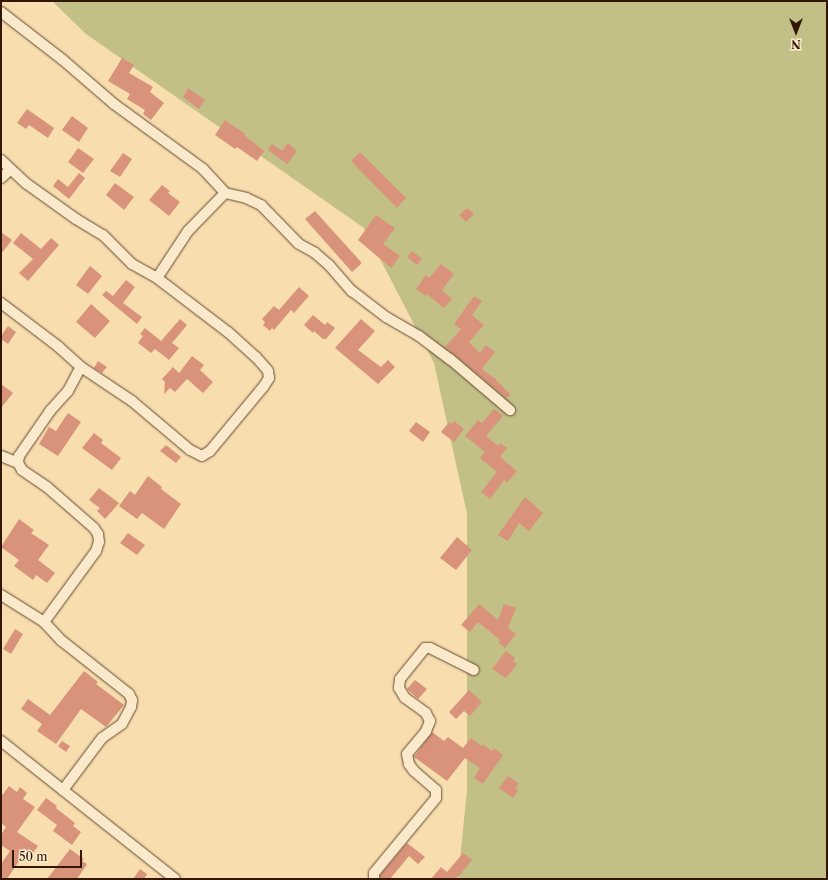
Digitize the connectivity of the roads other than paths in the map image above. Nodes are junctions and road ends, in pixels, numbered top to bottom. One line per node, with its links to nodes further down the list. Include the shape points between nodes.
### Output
1 (1, 12): 5 (street, via 114,104 203,169)
2 (1, 160): 3 (street)
3 (10, 170): 4 (street); 6 (street, via 54,204 103,235 132,264)
4 (1, 178)
5 (225, 193): 6 (street, via 188,231); 9 (street, via 261,205 299,244 329,265 352,291 450,359)
6 (157, 278): 8 (street, via 228,332 268,371 269,378 264,386 210,451 202,456 190,450 132,401)
7 (1, 303): 8 (street)
8 (81, 367): 11 (street, via 68,391 24,446)
9 (510, 410)
10 (1, 456): 11 (street)
11 (18, 463): 13 (street, via 22,470 47,487 98,534 96,551)
12 (1, 595): 13 (street)
13 (44, 622): 16 (street, via 62,641 129,694 132,700 128,715 122,724 102,738)
14 (474, 670): 18 (street, via 426,648 400,679 399,688 405,698 426,713 430,721 407,754 414,771 436,790 436,798 374,873)
15 (1, 741): 16 (street)
16 (63, 790): 17 (street)
17 (175, 879)
18 (374, 879)

